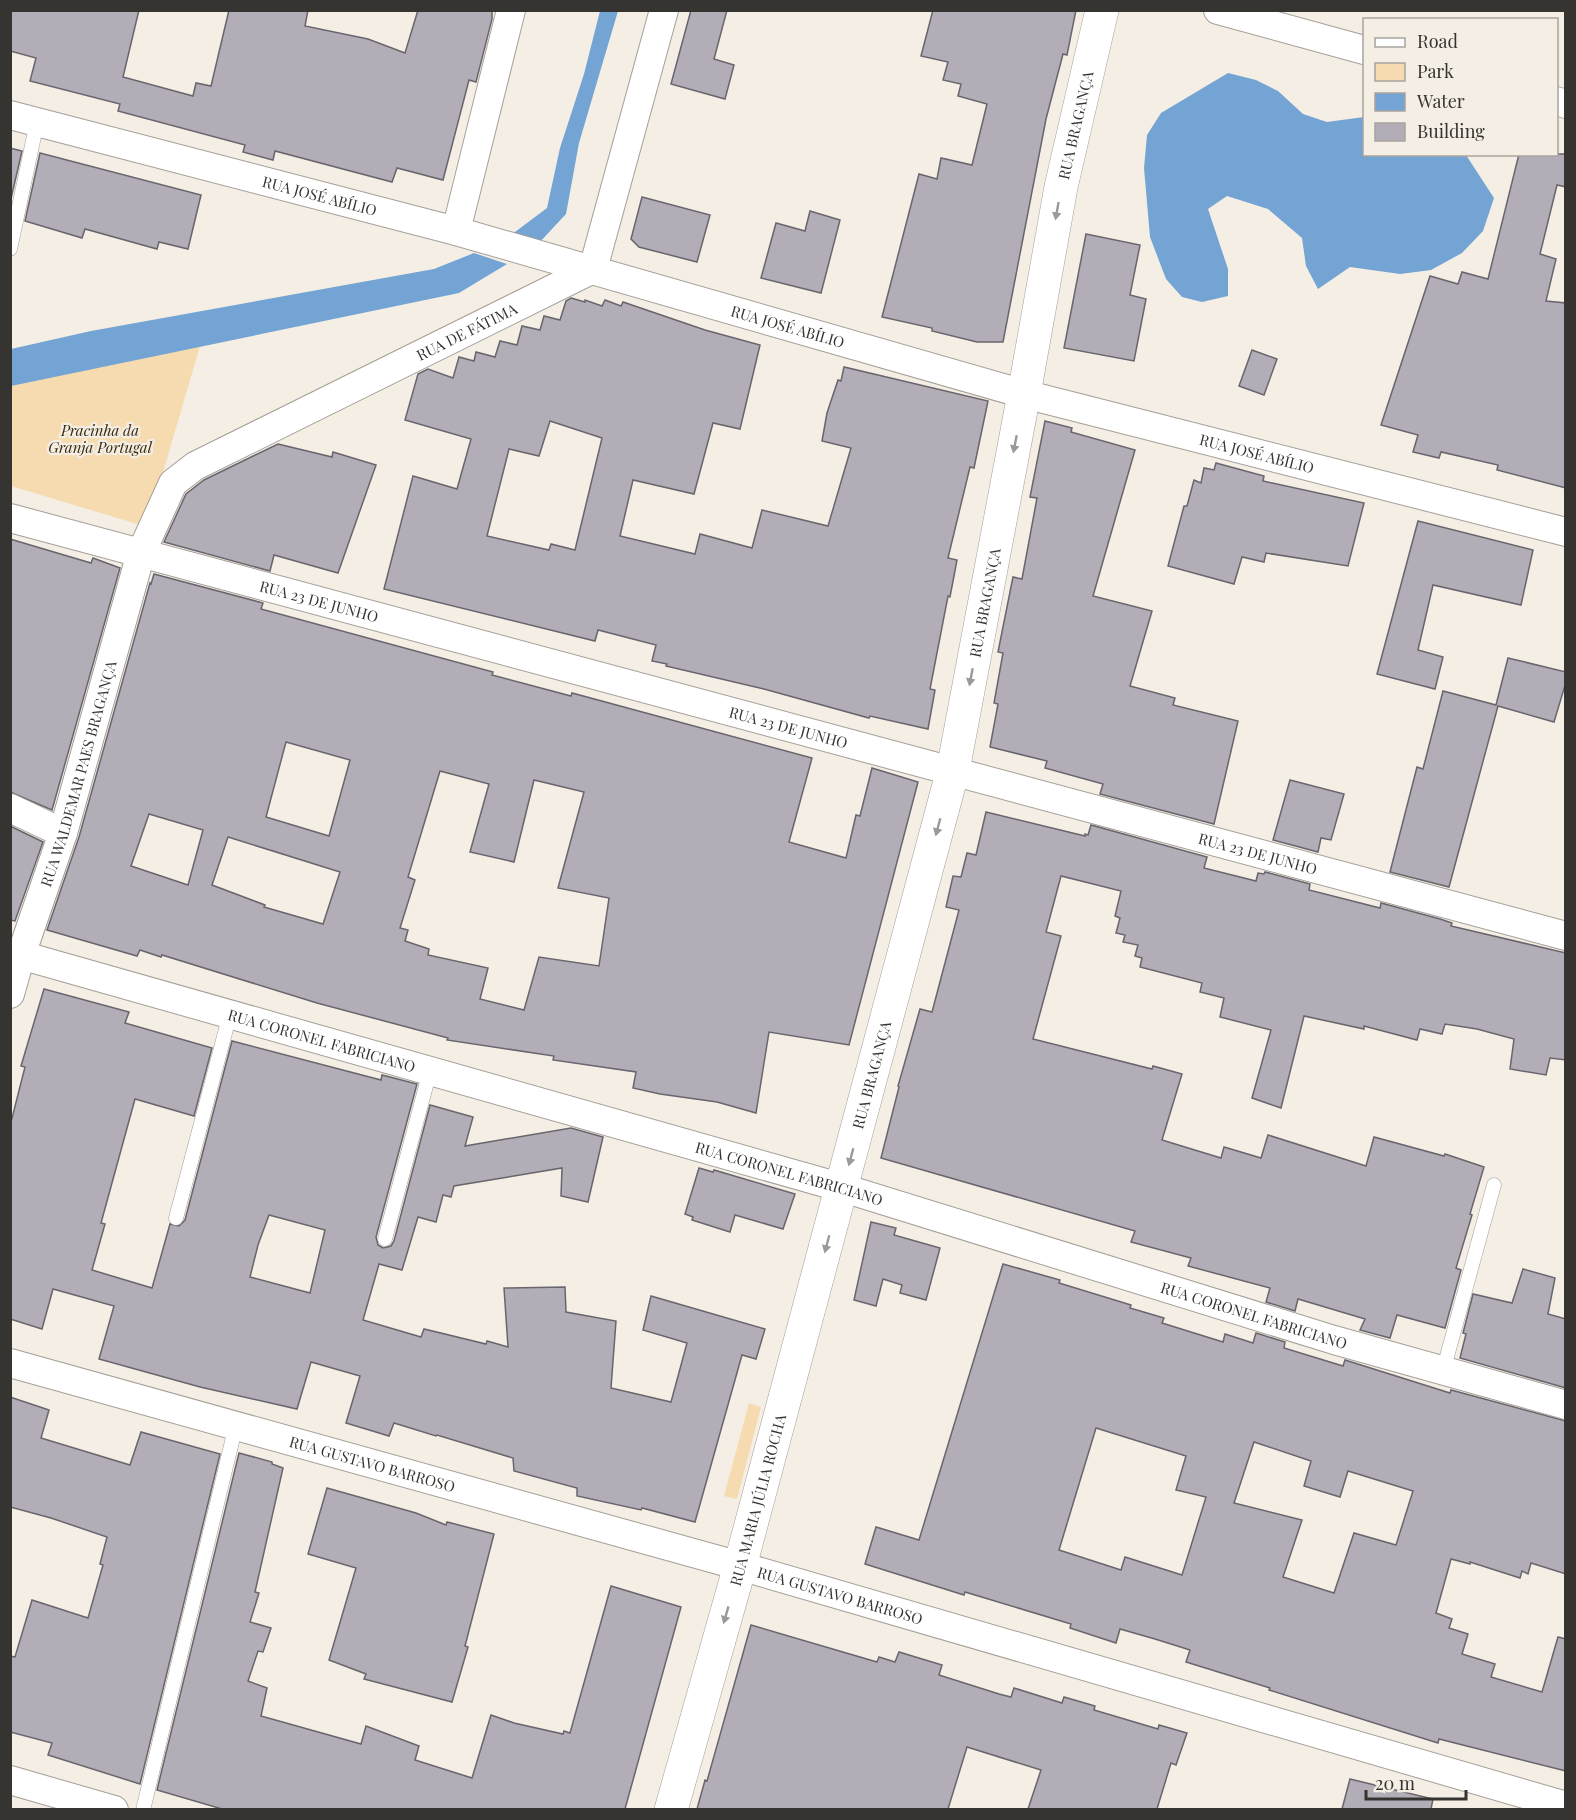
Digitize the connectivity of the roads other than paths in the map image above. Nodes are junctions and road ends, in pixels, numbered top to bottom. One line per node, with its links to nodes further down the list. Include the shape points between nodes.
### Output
1 (512, 10): 7 (street)
2 (664, 10): 9 (street)
3 (1101, 10): 10 (street, RUA BRAGANÇA, one-way to 10, via 1061,187)
4 (1218, 10): 5 (street)
5 (1363, 49)
6 (24, 118): 7 (street, RUA JOSÉ ABÍLIO); 8 (lane)
7 (456, 231): 9 (street, RUA JOSÉ ABÍLIO)
8 (10, 249)
9 (593, 269): 10 (street, RUA JOSÉ ABÍLIO); 13 (street, RUA DE FÁTIMA, via 195,466 173,483)
10 (1024, 394): 12 (street, RUA JOSÉ ABÍLIO); 14 (street, RUA BRAGANÇA, one-way to 14)
11 (10, 518): 13 (street, RUA 23 DE JUNHO)
12 (1566, 532)
13 (141, 553): 14 (street, RUA 23 DE JUNHO); 16 (street, RUA WALDEMAR PAES BRAGANÇA)
14 (953, 770): 17 (street, RUA 23 DE JUNHO); 23 (street, RUA BRAGANÇA, one-way to 23)
15 (10, 808): 16 (street)
16 (63, 833): 18 (street, RUA WALDEMAR PAES BRAGANÇA)
17 (1566, 936)
18 (16, 953): 19 (street, RUA WALDEMAR PAES BRAGANÇA); 20 (street, RUA CORONEL FABRICIANO)
19 (10, 994)
20 (230, 1014): 21 (street, RUA CORONEL FABRICIANO); 24 (lane)
21 (430, 1071): 23 (street, RUA CORONEL FABRICIANO); 25 (lane)
22 (1494, 1185): 27 (lane)
23 (843, 1188): 27 (street, RUA CORONEL FABRICIANO); 30 (street, RUA MARIA JÚLIA ROCHA, one-way to 30)
24 (176, 1218)
25 (385, 1239)
26 (10, 1363): 29 (street, RUA GUSTAVO BARROSO)
27 (1443, 1371): 28 (street, RUA CORONEL FABRICIANO)
28 (1566, 1405)
29 (236, 1425): 30 (street, RUA GUSTAVO BARROSO); 34 (lane)
30 (740, 1566): 32 (street, RUA GUSTAVO BARROSO); 35 (street, RUA MARIA JÚLIA ROCHA, one-way to 35)
31 (10, 1780): 33 (street)
32 (1566, 1806)
33 (114, 1809)
34 (143, 1809)
35 (671, 1809)

